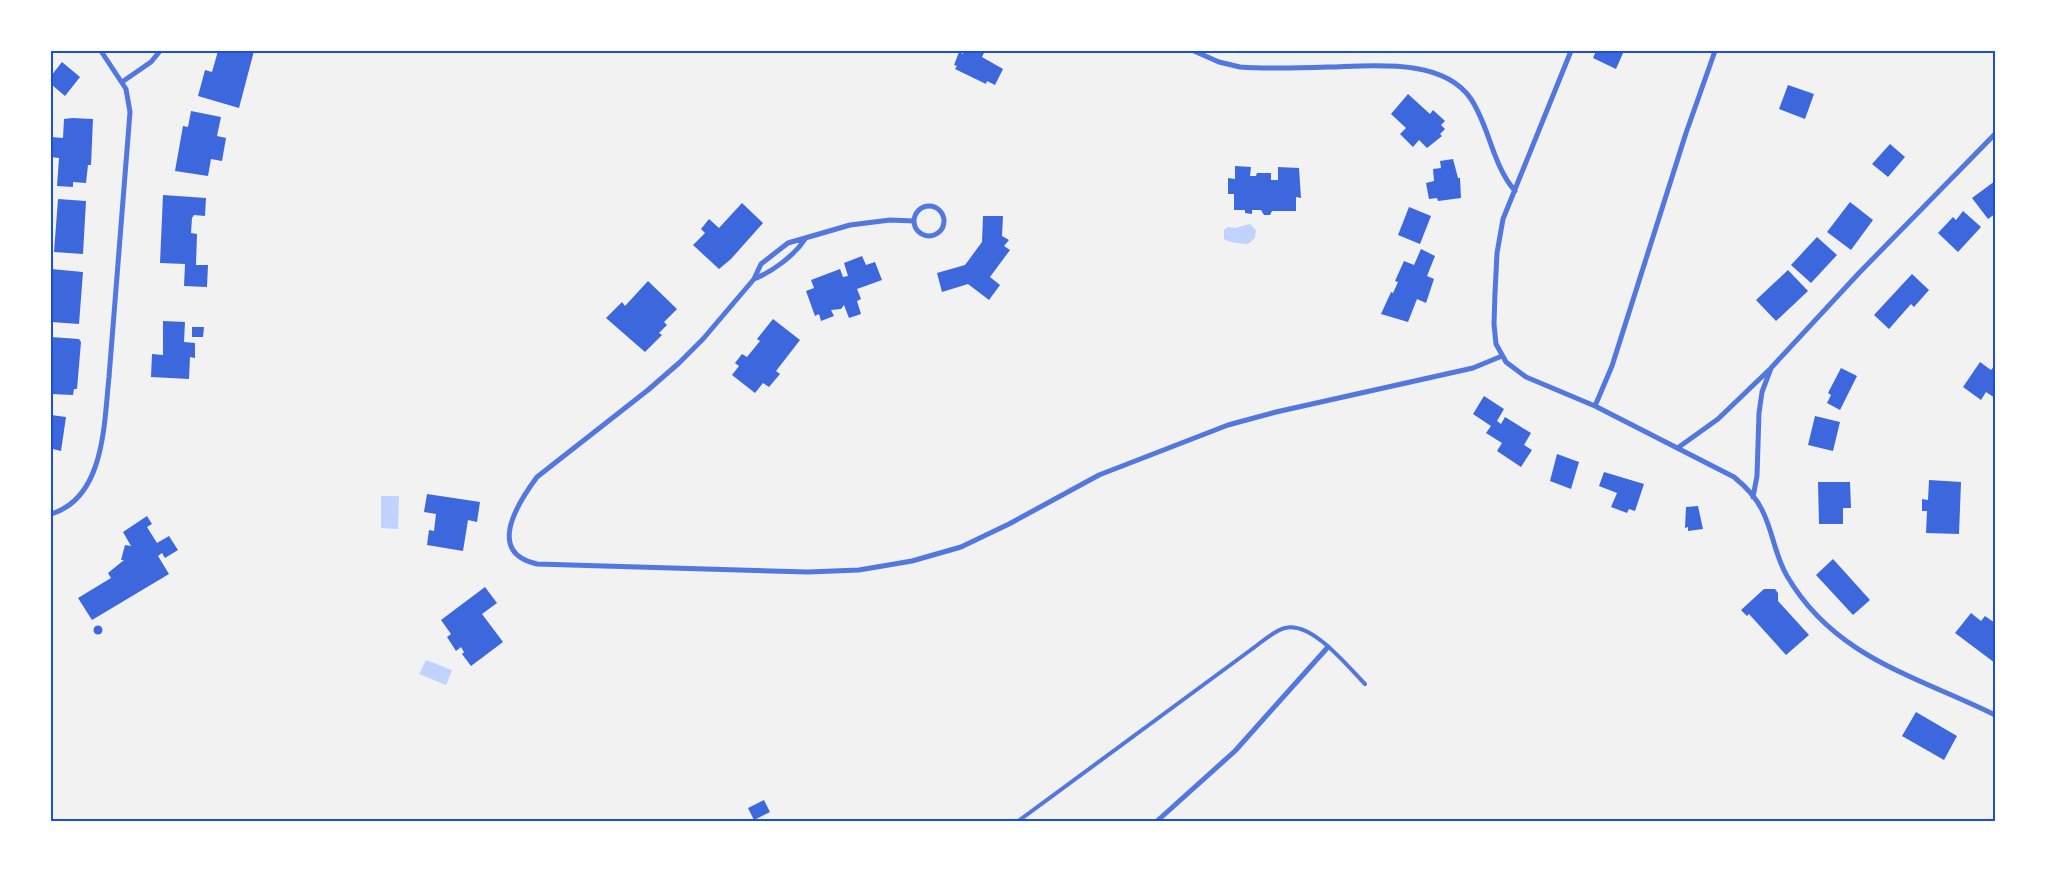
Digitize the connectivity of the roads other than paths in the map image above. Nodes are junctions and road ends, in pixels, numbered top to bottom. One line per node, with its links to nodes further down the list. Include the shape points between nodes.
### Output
1 (101, 51): 6 (street)
2 (160, 51): 6 (street, via 151,62)
3 (1194, 51): 8 (street, via 1240,67 1404,67 1448,79 1470,98 1501,172)
4 (1571, 51): 8 (street)
5 (1715, 51): 14 (street, via 1615,357)
6 (122, 82): 17 (street, via 130,112 105,419 98,458 87,486 70,506)
7 (1995, 134): 13 (street)
8 (1515, 191): 12 (street, via 1503,219 1497,253 1494,324 1496,344)
9 (914, 221): 9 (street, via 918,232 928,236 939,232 944,222 940,211 929,206 918,210); 10 (street, via 850,225)
10 (805, 239): 11 (street, via 796,251 768,273); 11 (street, via 788,243 774,253 761,264)
11 (754, 278): 12 (street, via 703,339 664,377 537,477 518,508 509,535 510,545 519,558 538,564 808,572 859,570 903,563 961,547 1099,475 1228,425 1473,368)
12 (1502, 356): 14 (street, via 1513,369 1526,377)
13 (1771, 368): 15 (street, via 1718,419); 16 (street, via 1762,392 1759,413)
14 (1595, 406): 15 (street)
15 (1679, 448): 16 (street, via 1734,477)
16 (1753, 497): 20 (street, via 1763,512 1786,575 1830,628 1872,659)
17 (51, 514)
18 (1328, 648): 19 (lane); 21 (lane, via 1305,630 1286,628 1276,632); 22 (street, via 1236,751)
19 (1366, 684)
20 (1995, 715)
21 (1017, 822)
22 (1156, 822)

